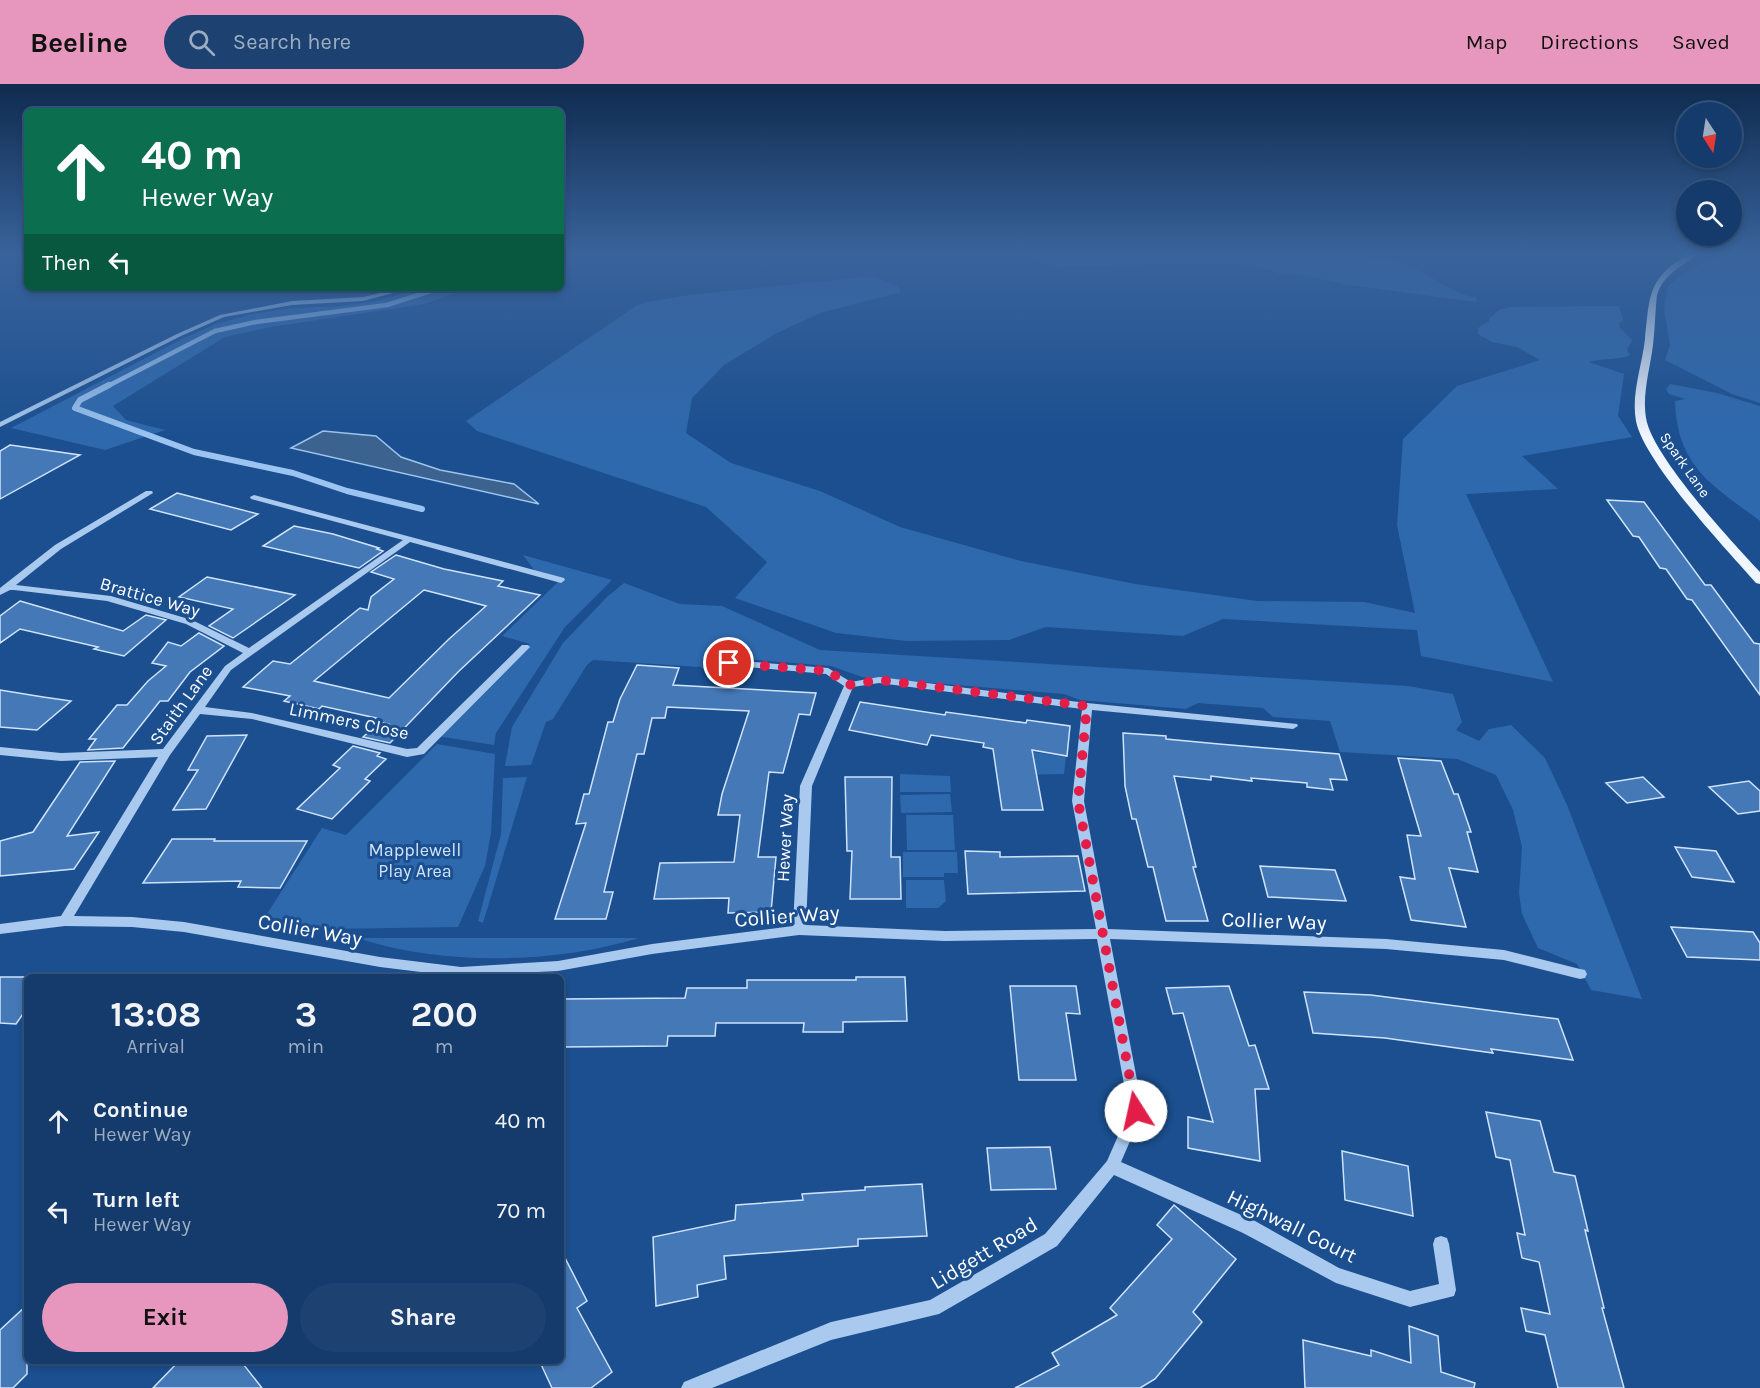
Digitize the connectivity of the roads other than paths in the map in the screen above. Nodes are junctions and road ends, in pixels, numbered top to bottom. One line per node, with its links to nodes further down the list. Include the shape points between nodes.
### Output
1 (223, 316): 3 (street)
2 (1649, 316): 8 (main road, Spark Lane, via 1639,398 1641,420 1649,441 1704,517)
3 (0, 425)
4 (149, 493): 9 (street, via 58,547)
5 (254, 496): 6 (street)
6 (409, 539): 7 (street); 11 (street, Staith Lane)
7 (561, 580)
8 (1760, 580)
9 (4, 589): 11 (street, Brattice Way, via 108,598 189,622)
10 (525, 647): 15 (street, Limmers Close, via 420,751 396,752 252,716)
11 (250, 653): 15 (street, Staith Lane, via 228,668)
12 (729, 663): 13 (street, via 828,671)
13 (849, 685): 14 (street, via 879,680); 21 (street, Hewer Way, via 806,786)
14 (1087, 706): 16 (street); 22 (street, via 1078,801)
15 (198, 710): 18 (street, Staith Lane)
16 (1293, 726)
17 (0, 751): 18 (street, via 62,757)
18 (166, 753): 19 (street, Staith Lane)
19 (65, 921): 20 (street, Collier Way); 21 (street, Collier Way, via 184,927 380,962 461,972 558,966)
20 (0, 929)
21 (799, 930): 22 (street, Collier Way, via 945,936)
22 (1104, 934): 23 (street, Collier Way, via 1386,944 1504,955); 24 (street, Lidgett Road, via 1136,1111)
23 (1580, 974)
24 (1112, 1166): 25 (street, Highwall Court, via 1249,1227 1336,1275 1410,1299 1448,1290); 26 (street, Lidgett Road, via 1051,1240 933,1308 831,1331)
25 (1441, 1244)
26 (690, 1388)

